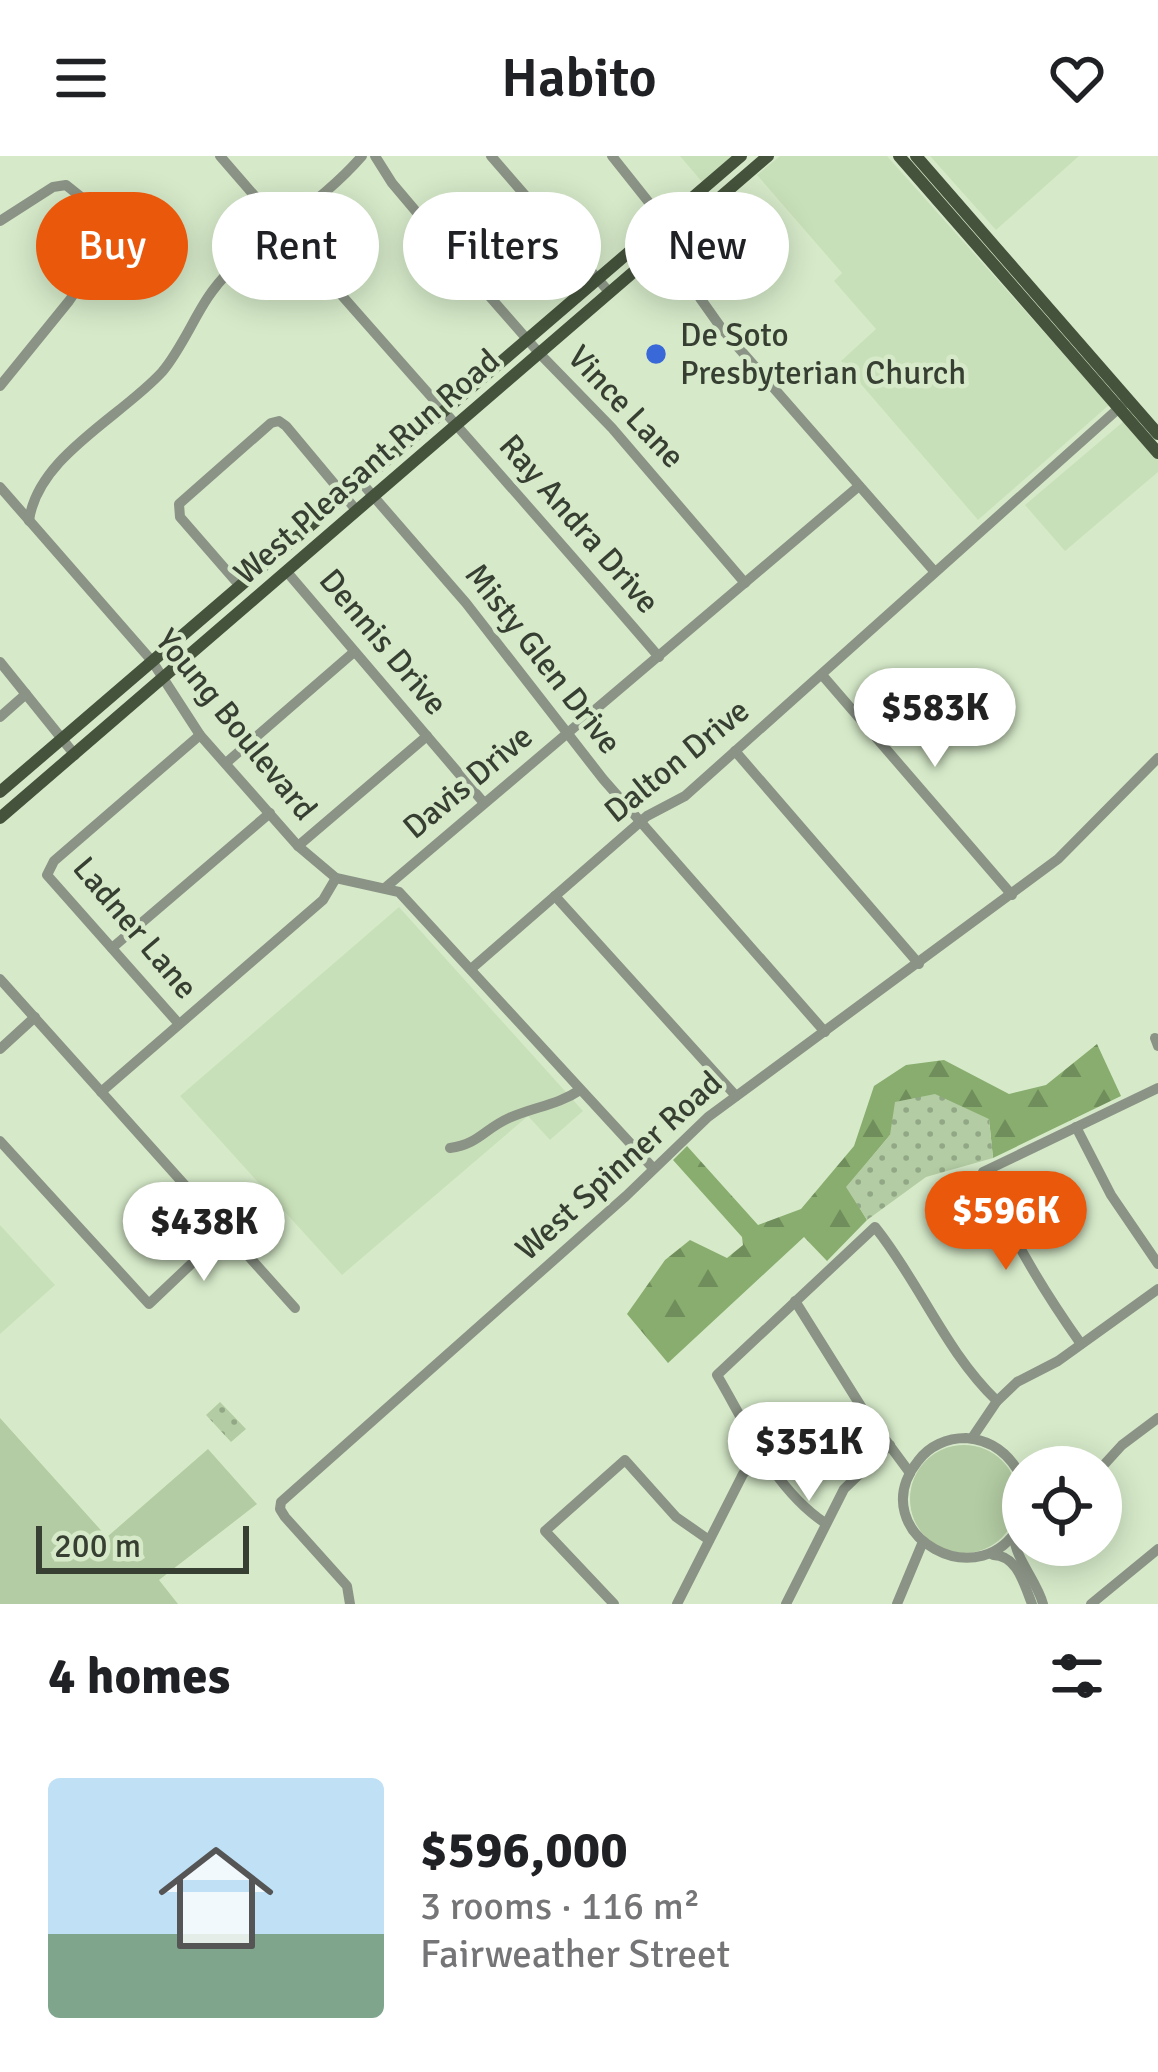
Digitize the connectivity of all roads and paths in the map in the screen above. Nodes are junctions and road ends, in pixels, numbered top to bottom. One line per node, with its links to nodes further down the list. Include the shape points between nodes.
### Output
1 (220, 156): 9 (street, Ray Andra Drive)
2 (362, 156): 10 (street)
3 (375, 156): 25 (street, Vince Lane)
4 (491, 156): 11 (street)
5 (612, 156): 12 (street)
6 (741, 156): 13 (main road, West Pleasant Run Road)
7 (768, 156): 14 (main road, West Pleasant Run Road)
8 (910, 158): 28 (main road)
9 (251, 192)
10 (320, 192)
11 (522, 192)
12 (642, 192)
13 (699, 192)
14 (727, 192)
15 (0, 220): 27 (street, via 53,187 72,187 113,237)
16 (625, 256): 17 (main road, West Pleasant Run Road)
17 (601, 276)
18 (625, 280): 21 (main road, West Pleasant Run Road)
19 (601, 282): 21 (street)
20 (212, 293): 39 (street, via 158,376 51,470)
21 (610, 293): 26 (main road, West Pleasant Run Road)
22 (345, 300): 29 (street, Ray Andra Drive)
23 (573, 300): 25 (main road, West Pleasant Run Road)
24 (701, 300): 34 (street)
25 (527, 339): 26 (street, Vince Lane); 29 (main road, West Pleasant Run Road)
26 (540, 354): 30 (main road, West Pleasant Run Road); 42 (street, Vince Lane)
27 (0, 386)
28 (1123, 404): 31 (main road); 32 (main road); 40 (street, Dalton Drive)
29 (442, 412): 30 (street, Ray Andra Drive); 33 (main road, West Pleasant Run Road)
30 (455, 427): 37 (main road, West Pleasant Run Road); 45 (street, Ray Andra Drive)
31 (1158, 434)
32 (1158, 453)
33 (361, 482): 36 (main road, West Pleasant Run Road); 37 (street, Misty Glen Drive)
34 (859, 486): 40 (street); 42 (street, Davis Drive)
35 (0, 488): 39 (street, Young Boulevard)
36 (345, 496): 38 (street); 43 (main road, West Pleasant Run Road); 43 (street, via 279,422 185,496 180,518)
37 (374, 497): 38 (main road, West Pleasant Run Road); 52 (street, Misty Glen Drive)
38 (358, 511): 41 (main road, West Pleasant Run Road)
39 (28, 521): 46 (street, Young Boulevard)
40 (934, 571): 48 (street, Dalton Drive)
41 (287, 572): 44 (street, Dennis Drive); 49 (main road, West Pleasant Run Road)
42 (745, 584): 45 (street, Davis Drive)
43 (240, 586): 46 (main road, West Pleasant Run Road)
44 (354, 652): 54 (street, Dennis Drive); 59 (street)
45 (658, 657): 52 (street, Davis Drive)
46 (152, 661): 49 (street, Young Boulevard); 55 (main road, West Pleasant Run Road)
47 (0, 662): 50 (street)
48 (823, 676): 56 (street, Dalton Drive); 68 (street)
49 (163, 679): 53 (street, Young Boulevard); 57 (main road, West Pleasant Run Road)
50 (26, 694): 51 (street); 55 (street)
51 (0, 717)
52 (568, 734): 61 (street, Davis Drive); 64 (street, Misty Glen Drive)
53 (200, 735): 59 (street, Young Boulevard); 70 (street, Ladner Lane, via 49,867 49,879)
54 (427, 736): 61 (street, Dennis Drive); 65 (street)
55 (62, 738): 57 (street); 60 (main road, West Pleasant Run Road)
56 (735, 751): 64 (street, Dalton Drive, via 686,796); 71 (street)
57 (75, 754): 63 (main road, West Pleasant Run Road)
58 (1158, 758): 68 (street, West Spinner Road, via 1081,840)
59 (226, 763): 62 (street, Young Boulevard)
60 (0, 792)
61 (484, 803): 67 (street, Davis Drive)
62 (270, 813): 65 (street, Young Boulevard); 70 (street)
63 (0, 818)
64 (641, 821): 69 (street, Dalton Drive); 76 (street, Misty Glen Drive)
65 (298, 845): 66 (street, Young Boulevard)
66 (336, 878): 67 (street); 75 (street, via 323,900)
67 (386, 887): 72 (street)
68 (1012, 895): 71 (street, West Spinner Road)
69 (555, 896): 72 (street, Dalton Drive); 81 (street)
70 (112, 948): 75 (street, Ladner Lane)
71 (919, 964): 76 (street, West Spinner Road)
72 (471, 968): 79 (street)
73 (0, 979): 74 (street)
74 (35, 1017): 77 (street); 80 (street)
75 (179, 1024): 80 (street)
76 (825, 1032): 81 (street, West Spinner Road)
77 (0, 1049)
78 (1158, 1088): 82 (street)
79 (580, 1090): 84 (street); 85 (street)
80 (101, 1092): 86 (street)
81 (736, 1096): 85 (street, West Spinner Road)
82 (1076, 1127): 87 (street); 91 (street, via 983,1172 1041,1288)
83 (0, 1141): 86 (street, via 149,1304)
84 (450, 1148)
85 (652, 1168): 112 (street, West Spinner Road, via 281,1502 347,1586)
86 (226, 1231): 90 (street)
87 (1158, 1264)
88 (1158, 1289): 91 (street)
89 (795, 1301): 92 (street, via 875,1227 971,1376); 97 (street); 100 (street, via 717,1375)
90 (295, 1308)
91 (1081, 1344): 92 (street)
92 (997, 1401): 93 (street)
93 (990, 1415): 95 (street); 96 (street)
94 (1158, 1418): 98 (street)
95 (972, 1438): 96 (street); 101 (street)
96 (990, 1443): 99 (street)
97 (890, 1445): 101 (street); 102 (street); 103 (street, via 844,1489)
98 (1121, 1446)
99 (1002, 1451)
100 (763, 1454): 103 (street, via 805,1509); 104 (street, via 743,1474)
101 (921, 1457): 102 (street)
102 (910, 1473): 105 (street, via 903,1503)
103 (825, 1522): 115 (street)
104 (709, 1540): 113 (street, via 625,1460 545,1532); 114 (street)
105 (922, 1544): 108 (street); 111 (street)
106 (1002, 1545): 109 (street)
107 (1158, 1549): 119 (street)
108 (937, 1554): 109 (street); 111 (street)
109 (989, 1556): 117 (street, via 1013,1563)
110 (1026, 1566): 118 (street)
111 (912, 1572): 116 (street)
112 (350, 1604)
113 (614, 1604)
114 (676, 1604)
115 (786, 1604)
116 (897, 1604)
117 (1032, 1604)
118 (1043, 1604)
119 (1091, 1604)

